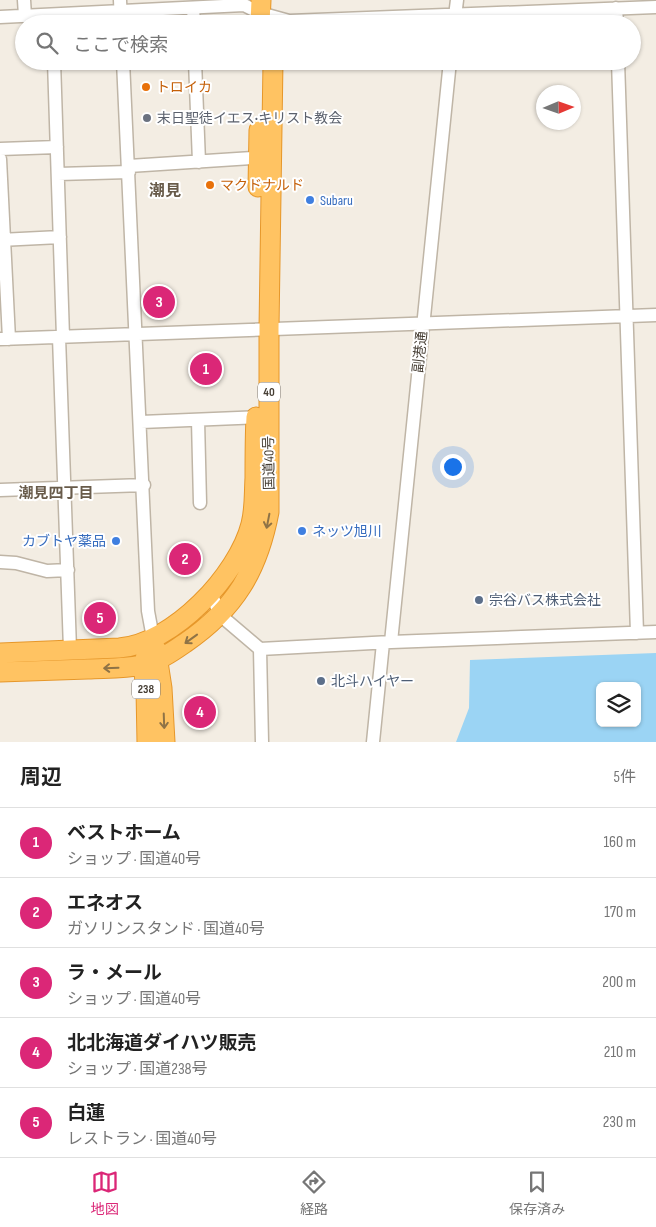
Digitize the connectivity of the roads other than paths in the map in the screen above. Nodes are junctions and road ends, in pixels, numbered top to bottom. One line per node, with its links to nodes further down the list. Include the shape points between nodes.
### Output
1 (24, 0): 9 (street)
2 (457, 0): 11 (street)
3 (199, 5): 7 (street); 8 (street, via 244,5)
4 (530, 6): 6 (street); 12 (street)
5 (656, 7): 6 (street)
6 (616, 8): 13 (street)
7 (121, 12): 10 (street)
8 (267, 13)
9 (25, 15)
10 (91, 15)
11 (455, 15)
12 (478, 15)
13 (616, 15)
14 (15, 17): 15 (street)
15 (0, 18)
16 (54, 70): 23 (street)
17 (124, 70): 28 (street)
18 (196, 70): 27 (street)
19 (260, 70): 25 (highway, 国道40号 / 40)
20 (271, 70): 25 (highway, 国道40号 / 40)
21 (449, 70): 34 (street, 副港通)
22 (618, 70): 33 (street)
23 (58, 147): 24 (street); 29 (street)
24 (0, 149)
25 (265, 157): 27 (street); 35 (highway, 国道40号 / 40)
26 (0, 159): 31 (street)
27 (199, 162): 28 (street)
28 (129, 169): 29 (street); 36 (street)
29 (58, 174): 30 (street)
30 (60, 237): 31 (street); 37 (street)
31 (2, 240): 38 (street)
32 (656, 315): 33 (street)
33 (626, 316): 34 (street); 52 (street)
34 (423, 322): 35 (street); 54 (street, 副港通)
35 (262, 328): 36 (street); 39 (highway, 国道40号 / 40)
36 (137, 334): 37 (street); 41 (street)
37 (61, 337): 38 (street); 43 (street)
38 (4, 339)
39 (262, 417): 40 (street); 48 (highway, 国道40号 / 40, via 251,524 238,555); 50 (highway, 国道40号 / 40, one-way to 50, via 269,512 265,534 249,576)
40 (198, 420): 41 (street); 45 (street)
41 (140, 422): 42 (street)
42 (144, 484): 43 (street); 53 (street, via 148,611)
43 (65, 488): 44 (street); 47 (street)
44 (0, 490)
45 (200, 503)
46 (0, 562): 47 (street)
47 (68, 570): 55 (street)
48 (212, 593): 49 (highway, 国道40号 / 40); 50 (street)
49 (192, 611): 50 (street); 53 (highway, 国道40号 / 40)
50 (220, 615): 56 (street); 58 (highway, 国道40号 / 40, one-way to 58, via 190,640)
51 (656, 632): 52 (street)
52 (637, 633): 54 (street)
53 (153, 638): 55 (highway, 国道40号 / 40, via 127,647); 58 (highway, 238)
54 (387, 643): 56 (street); 63 (street, 副港通)
55 (70, 649): 57 (highway, 国道40号 / 40)
56 (260, 649): 62 (street)
57 (0, 653)
58 (151, 662): 59 (highway, 国道40号 / 40, one-way to 59, via 120,668); 60 (highway, 238, via 146,690); 61 (highway, 238, one-way to 61, via 162,688)
59 (0, 672)
60 (148, 742)
61 (165, 742)
62 (262, 742)
63 (373, 742)

